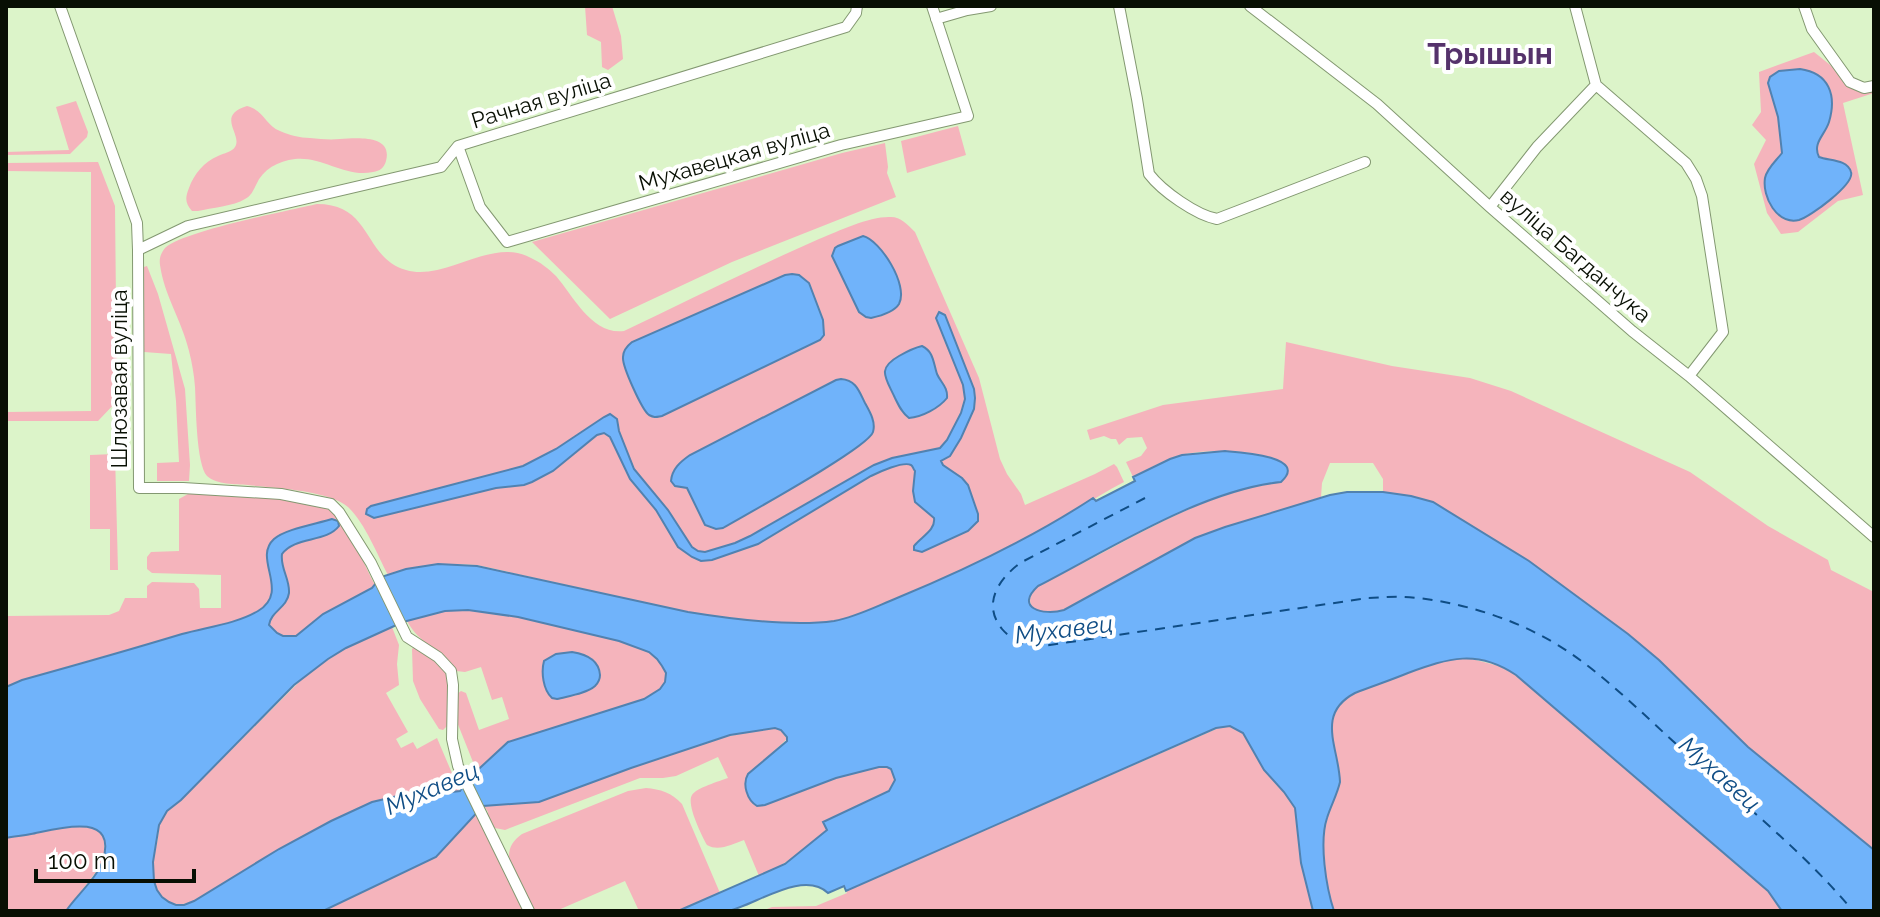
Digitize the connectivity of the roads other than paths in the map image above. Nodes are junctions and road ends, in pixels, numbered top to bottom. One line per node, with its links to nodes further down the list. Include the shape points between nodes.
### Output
1 (60, 6): 15 (street, Шлюзавая вуліца, via 137,223)
2 (857, 6): 12 (street, Рачная вуліца, via 846,27)
3 (932, 6): 9 (street, Мухавецкая вуліца)
4 (991, 6): 9 (street)
5 (1119, 6): 13 (street, via 1149,174 1191,208 1217,219)
6 (1250, 6): 14 (street, вуліца Багданчука, via 1377,104)
7 (1575, 6): 10 (street)
8 (1804, 6): 11 (street, via 1812,29 1850,82)
9 (936, 19): 12 (street, Мухавецкая вуліца, via 968,116 841,145 507,242 480,207)
10 (1596, 85): 14 (street); 16 (street, via 1686,163 1699,187 1723,332)
11 (1874, 86)
12 (458, 146): 15 (street, Рачная вуліца, via 441,167 188,226)
13 (1365, 162)
14 (1490, 207): 16 (street, вуліца Багданчука)
15 (138, 250): 18 (street, Шлюзавая вуліца, via 139,488 281,494 331,504 339,512 407,637 451,671 458,766)
16 (1689, 376): 17 (street, вуліца Багданчука)
17 (1874, 537)
18 (529, 911)

